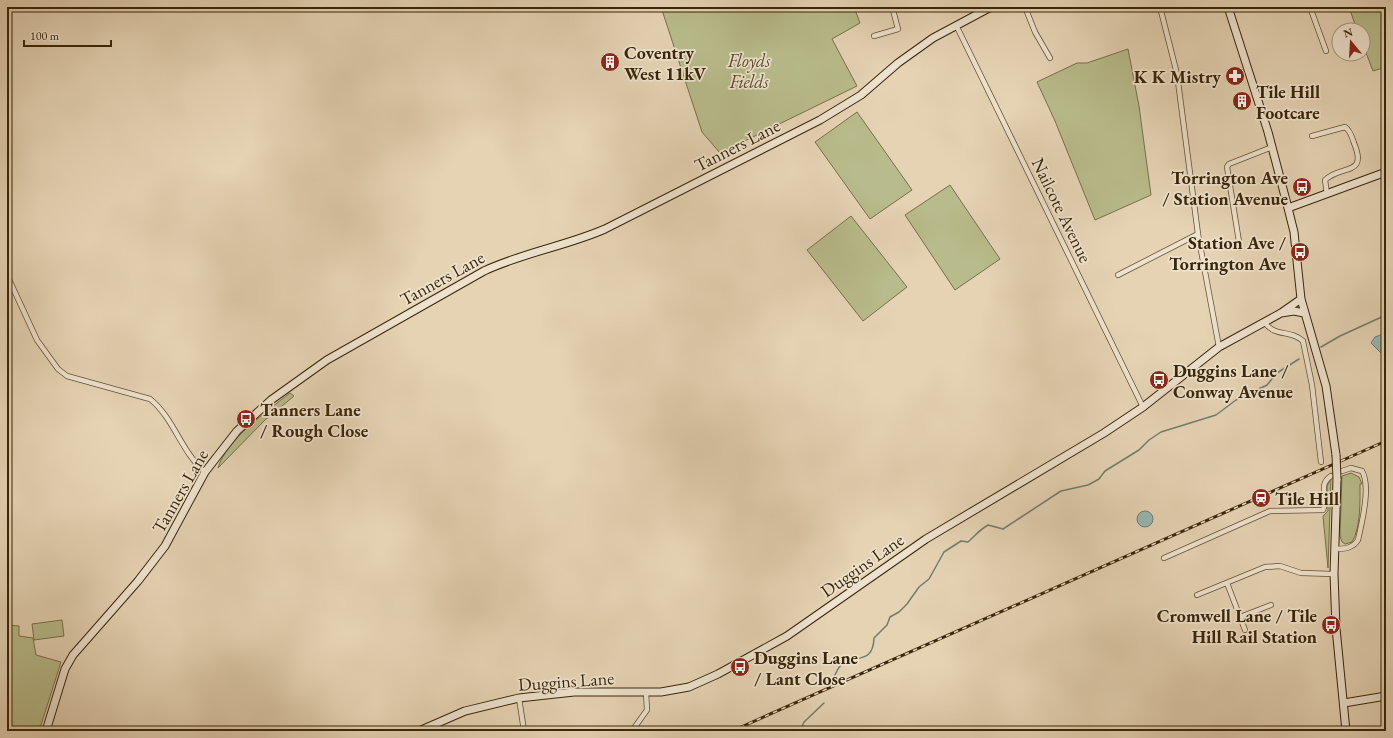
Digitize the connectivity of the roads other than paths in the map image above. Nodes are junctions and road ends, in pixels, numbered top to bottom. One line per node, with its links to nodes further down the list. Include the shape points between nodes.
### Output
1 (904, 7): 7 (street)
2 (992, 7): 8 (street, Tanners Lane)
3 (1025, 7): 12 (street, via 1035,32)
4 (1160, 7): 18 (street, via 1177,74)
5 (1228, 7): 14 (street)
6 (1310, 7): 11 (street)
7 (892, 9): 10 (street, via 898,29)
8 (982, 9): 9 (street, Tanners Lane)
9 (956, 25): 27 (street, Nailcote Avenue); 30 (street, Tanners Lane, via 915,50 861,95 820,120 605,229 582,239 498,264 327,360 301,376 251,418 224,445)
10 (874, 36)
11 (1326, 51)
12 (1050, 58)
13 (1312, 136): 16 (street, via 1345,127 1349,130 1358,154 1355,166 1325,180)
14 (1272, 148): 17 (street); 19 (street, via 1227,167)
15 (1386, 172): 16 (street)
16 (1327, 194): 17 (street)
17 (1288, 208): 22 (street, via 1294,232)
18 (1198, 234): 21 (street); 26 (street)
19 (1240, 248)
20 (7, 275): 30 (street, via 37,340 58,369 67,376 150,398 160,407 195,464)
21 (1118, 275)
22 (1301, 298): 23 (street, Duggins Lane); 24 (street)
23 (1281, 313): 24 (street, Duggins Lane); 25 (street, Duggins Lane)
24 (1304, 313): 31 (street, bridge, via 1326,386 1336,455)
25 (1264, 322): 26 (street, Duggins Lane); 28 (street, via 1275,332 1294,334 1303,341 1312,385)
26 (1219, 347): 27 (street, Duggins Lane)
27 (1143, 407): 40 (street, Duggins Lane, via 926,539 787,636 689,687)
28 (1322, 462)
29 (1342, 471): 32 (street, via 1351,468 1362,470 1366,476 1366,492 1358,540 1350,548)
30 (205, 472): 44 (street, Tanners Lane, via 165,546 67,664)
31 (1334, 478): 32 (street); 33 (street, via 1326,479 1323,486 1323,510 1270,512)
32 (1335, 549): 34 (street)
33 (1164, 558)
34 (1334, 574): 35 (street, via 1301,573 1273,566); 43 (street, via 1336,628)
35 (1227, 583): 36 (street); 38 (street)
36 (1197, 595)
37 (1271, 605): 38 (street)
38 (1240, 617): 39 (street)
39 (1245, 630)
40 (646, 692): 42 (street, Duggins Lane, via 574,692); 47 (street, via 647,710)
41 (1386, 696): 43 (street)
42 (518, 698): 45 (street, Duggins Lane, via 465,711); 46 (street)
43 (1344, 702): 48 (street)
44 (46, 731)
45 (419, 731)
46 (524, 731)
47 (632, 731)
48 (1346, 731)

